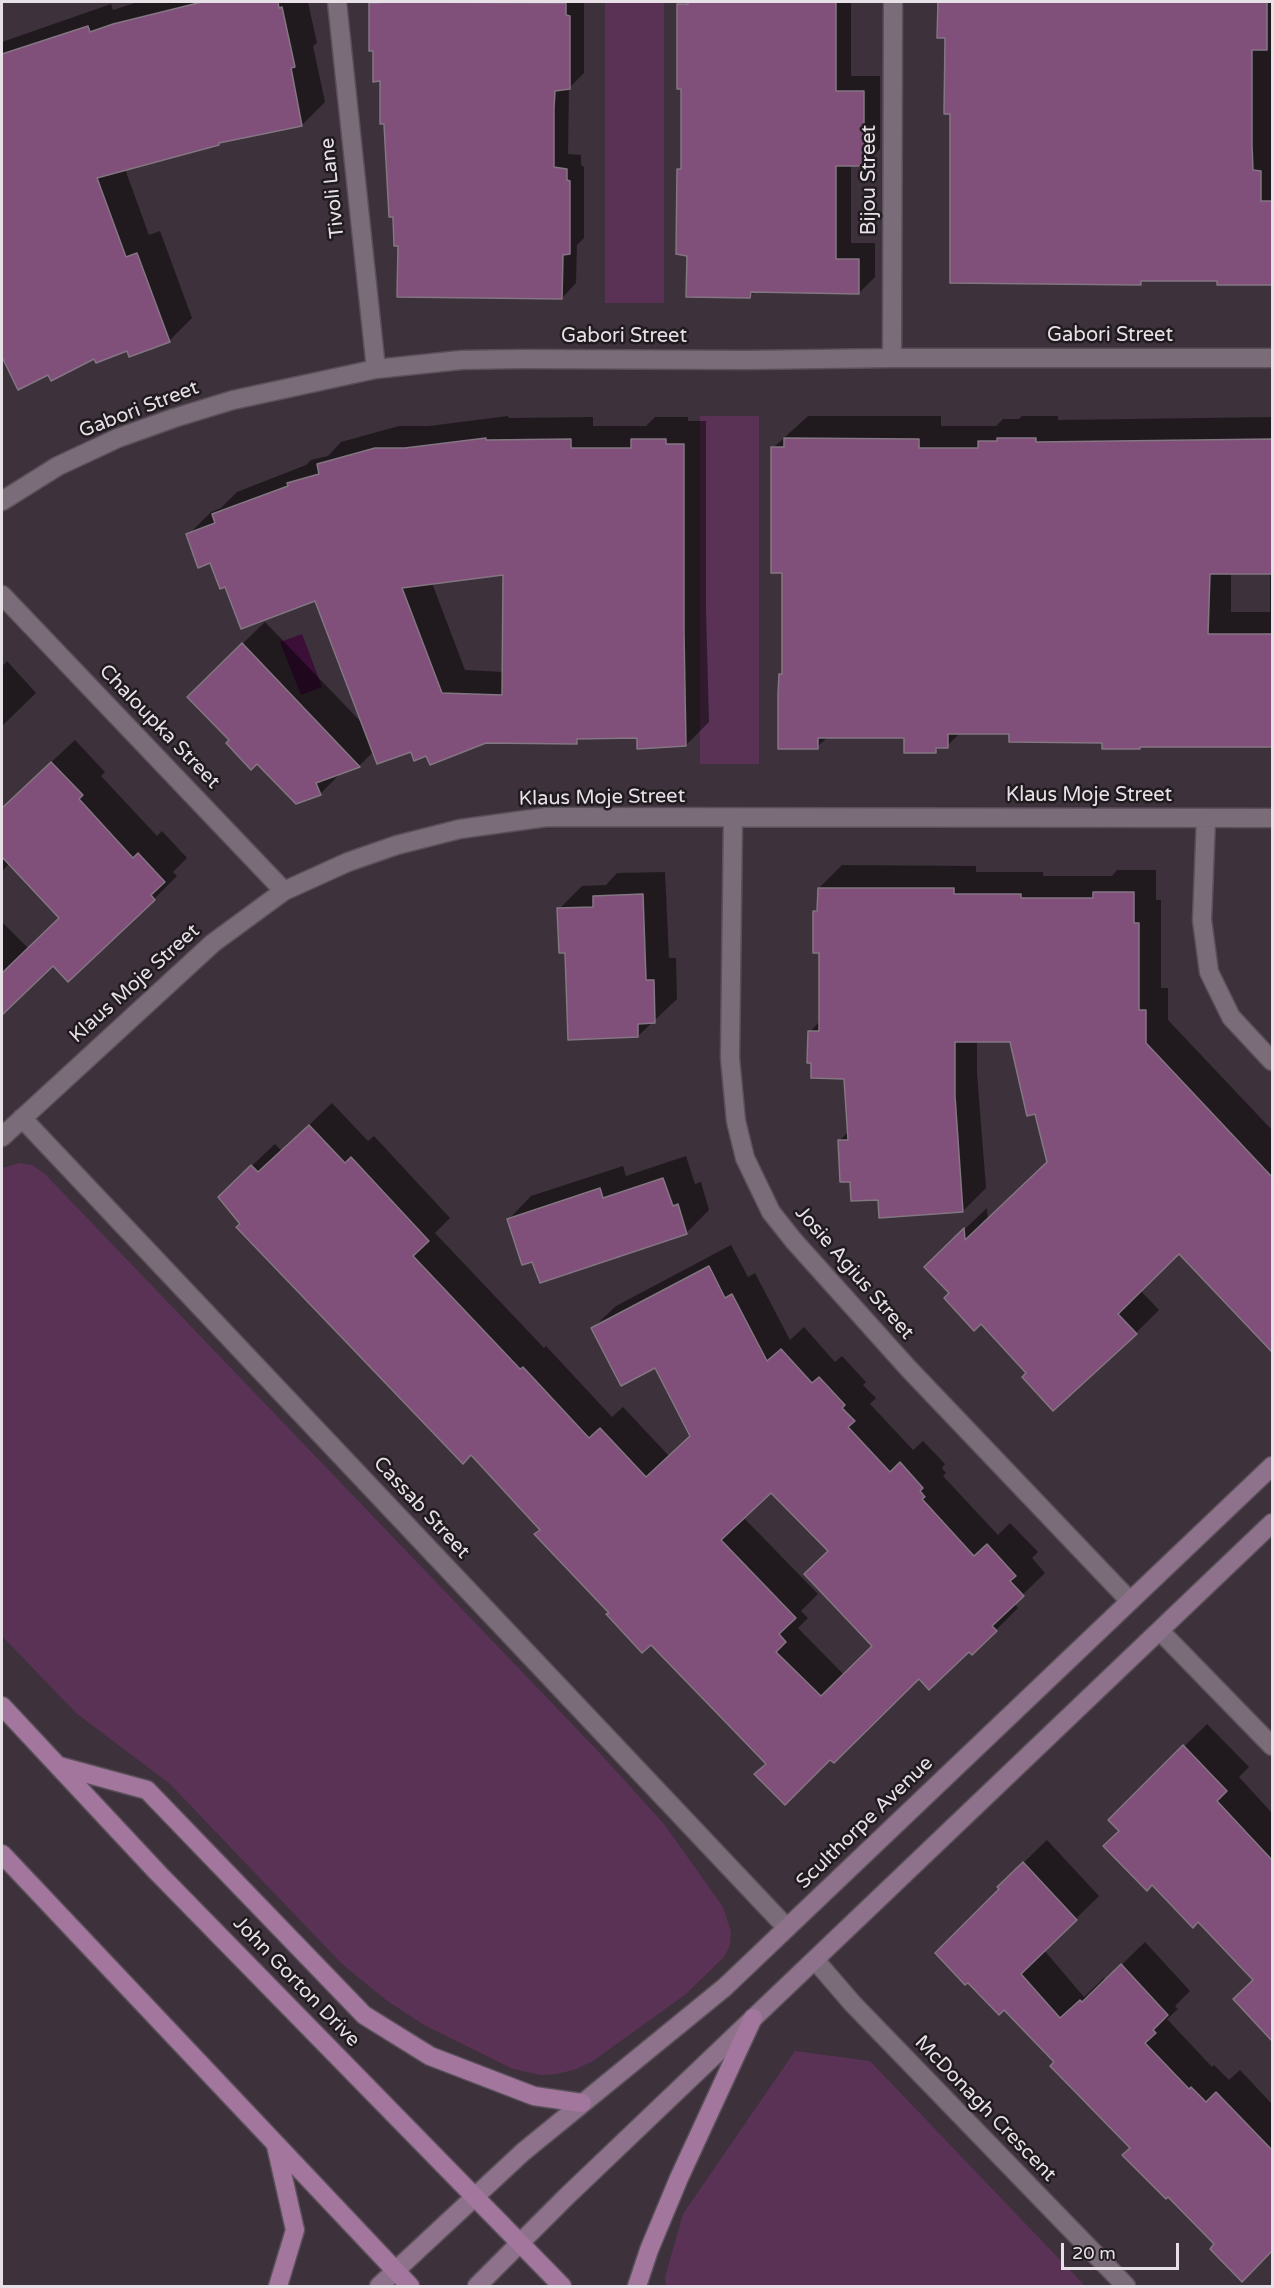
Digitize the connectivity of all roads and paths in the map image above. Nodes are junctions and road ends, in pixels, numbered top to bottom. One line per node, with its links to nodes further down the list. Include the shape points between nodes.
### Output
1 (337, 2): 5 (street, Tivoli Lane)
2 (893, 2): 3 (street, Bijou Street)
3 (892, 358): 4 (street, Gabori Street); 5 (street, Gabori Street, via 461,360)
4 (1272, 358)
5 (376, 369): 6 (street, Gabori Street, via 174,418 58,466)
6 (2, 501)
7 (2, 595): 11 (street, Chaloupka Street)
8 (734, 818): 9 (street, Klaus Moje Street); 11 (street, Klaus Moje Street, via 548,817 460,829 348,862); 17 (street, Josie Agius Street, via 730,1058 736,1121 745,1158 771,1212 908,1368)
9 (1206, 818): 10 (street, Klaus Moje Street); 12 (street, via 1202,920 1209,972 1231,1017)
10 (1272, 818)
11 (284, 891): 13 (street, Klaus Moje Street, via 213,942)
12 (1272, 1061)
13 (22, 1118): 14 (street, Klaus Moje Street); 23 (street, Cassab Street)
14 (2, 1137)
15 (1272, 1466): 17 (street, Sculthorpe Avenue)
16 (1272, 1523): 18 (street)
17 (1130, 1601): 23 (street, Sculthorpe Avenue)
18 (1160, 1630): 20 (street); 24 (street)
19 (2, 1706): 21 (main road, John Gorton Drive)
20 (1272, 1746)
21 (58, 1765): 26 (main road, via 147,1790 364,2015 430,2056 534,2096); 28 (main road, John Gorton Drive)
22 (2, 1854): 27 (main road)
23 (787, 1928): 26 (street, Sculthorpe Avenue, via 725,1987)
24 (815, 1960): 25 (street); 37 (street, McDonagh Crescent)
25 (753, 2018): 29 (street); 36 (main road, via 679,2178)
26 (582, 2103): 28 (street, Sculthorpe Avenue)
27 (276, 2146): 30 (main road); 31 (main road, via 295,2230)
28 (475, 2197): 29 (main road, John Gorton Drive); 30 (street, Sculthorpe Avenue)
29 (520, 2243): 34 (street); 35 (main road, John Gorton Drive)
30 (396, 2271): 32 (street, Sculthorpe Avenue); 33 (main road)
31 (278, 2286)
32 (379, 2286)
33 (410, 2286)
34 (477, 2286)
35 (562, 2286)
36 (637, 2286)
37 (1126, 2286)

